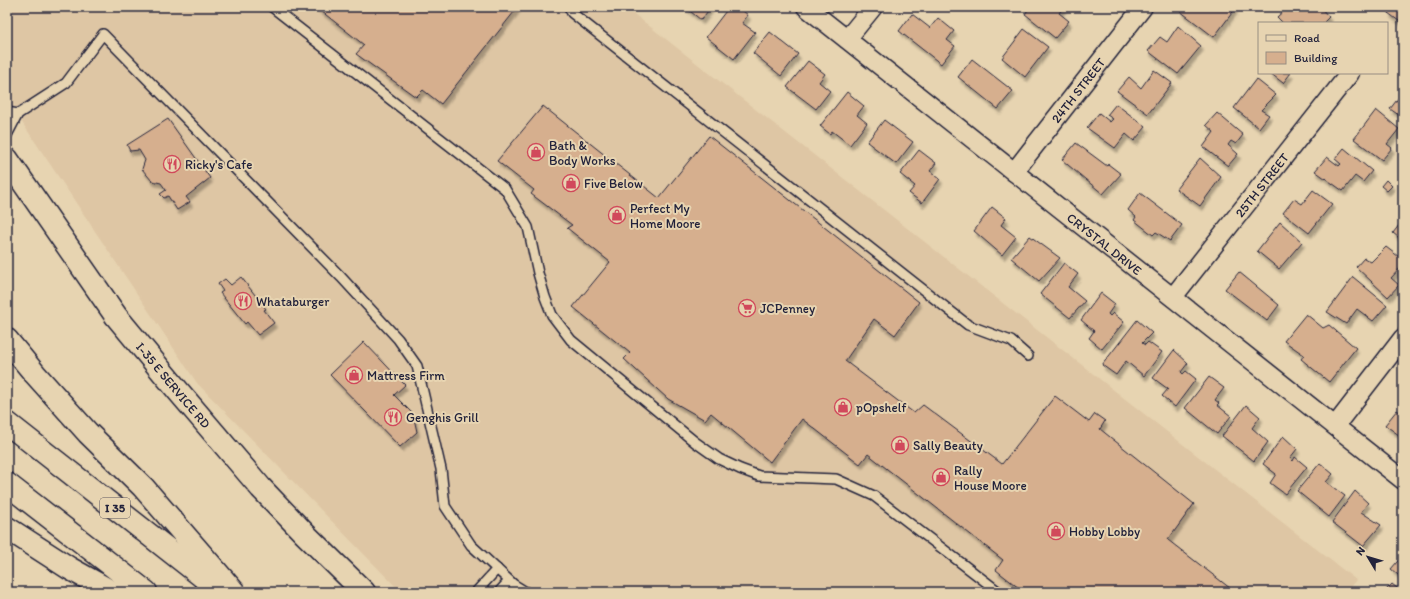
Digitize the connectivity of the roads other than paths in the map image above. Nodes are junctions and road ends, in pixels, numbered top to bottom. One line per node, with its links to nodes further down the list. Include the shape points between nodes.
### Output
1 (272, 7): 32 (lane, via 505,189 528,227 538,273 551,310 570,340 695,442 719,459 759,476 836,479 865,491)
2 (569, 7): 16 (lane, via 572,13 968,325 1011,341)
3 (806, 7): 6 (street, CRYSTAL DRIVE)
4 (873, 7): 6 (street)
5 (1142, 7): 12 (street, 24TH STREET)
6 (847, 39): 12 (street, CRYSTAL DRIVE)
7 (1349, 74): 13 (street, 25TH STREET)
8 (7, 112): 9 (lane)
9 (18, 114): 10 (lane); 22 (lane, via 66,83 102,34 337,273 398,339 417,366 441,469 445,506 471,545)
10 (7, 135)
11 (7, 159): 28 (main road, I-35 E SERVICE RD, via 116,316 261,488)
12 (1014, 172): 13 (street, CRYSTAL DRIVE)
13 (1173, 297): 18 (street, CRYSTAL DRIVE)
14 (1403, 338): 18 (street)
15 (7, 340): 27 (main road, via 88,433 143,487)
16 (1028, 356)
17 (7, 423): 26 (main road, I 35)
18 (1335, 426): 19 (street, CRYSTAL DRIVE)
19 (1403, 480)
20 (7, 484): 25 (main road)
21 (7, 528): 24 (main road)
22 (497, 569): 23 (lane); 29 (lane)
23 (509, 581): 30 (lane); 31 (lane)
24 (112, 592)
25 (146, 592)
26 (223, 592)
27 (234, 592)
28 (364, 592)
29 (476, 592)
30 (499, 592)
31 (526, 592)
32 (999, 592)

